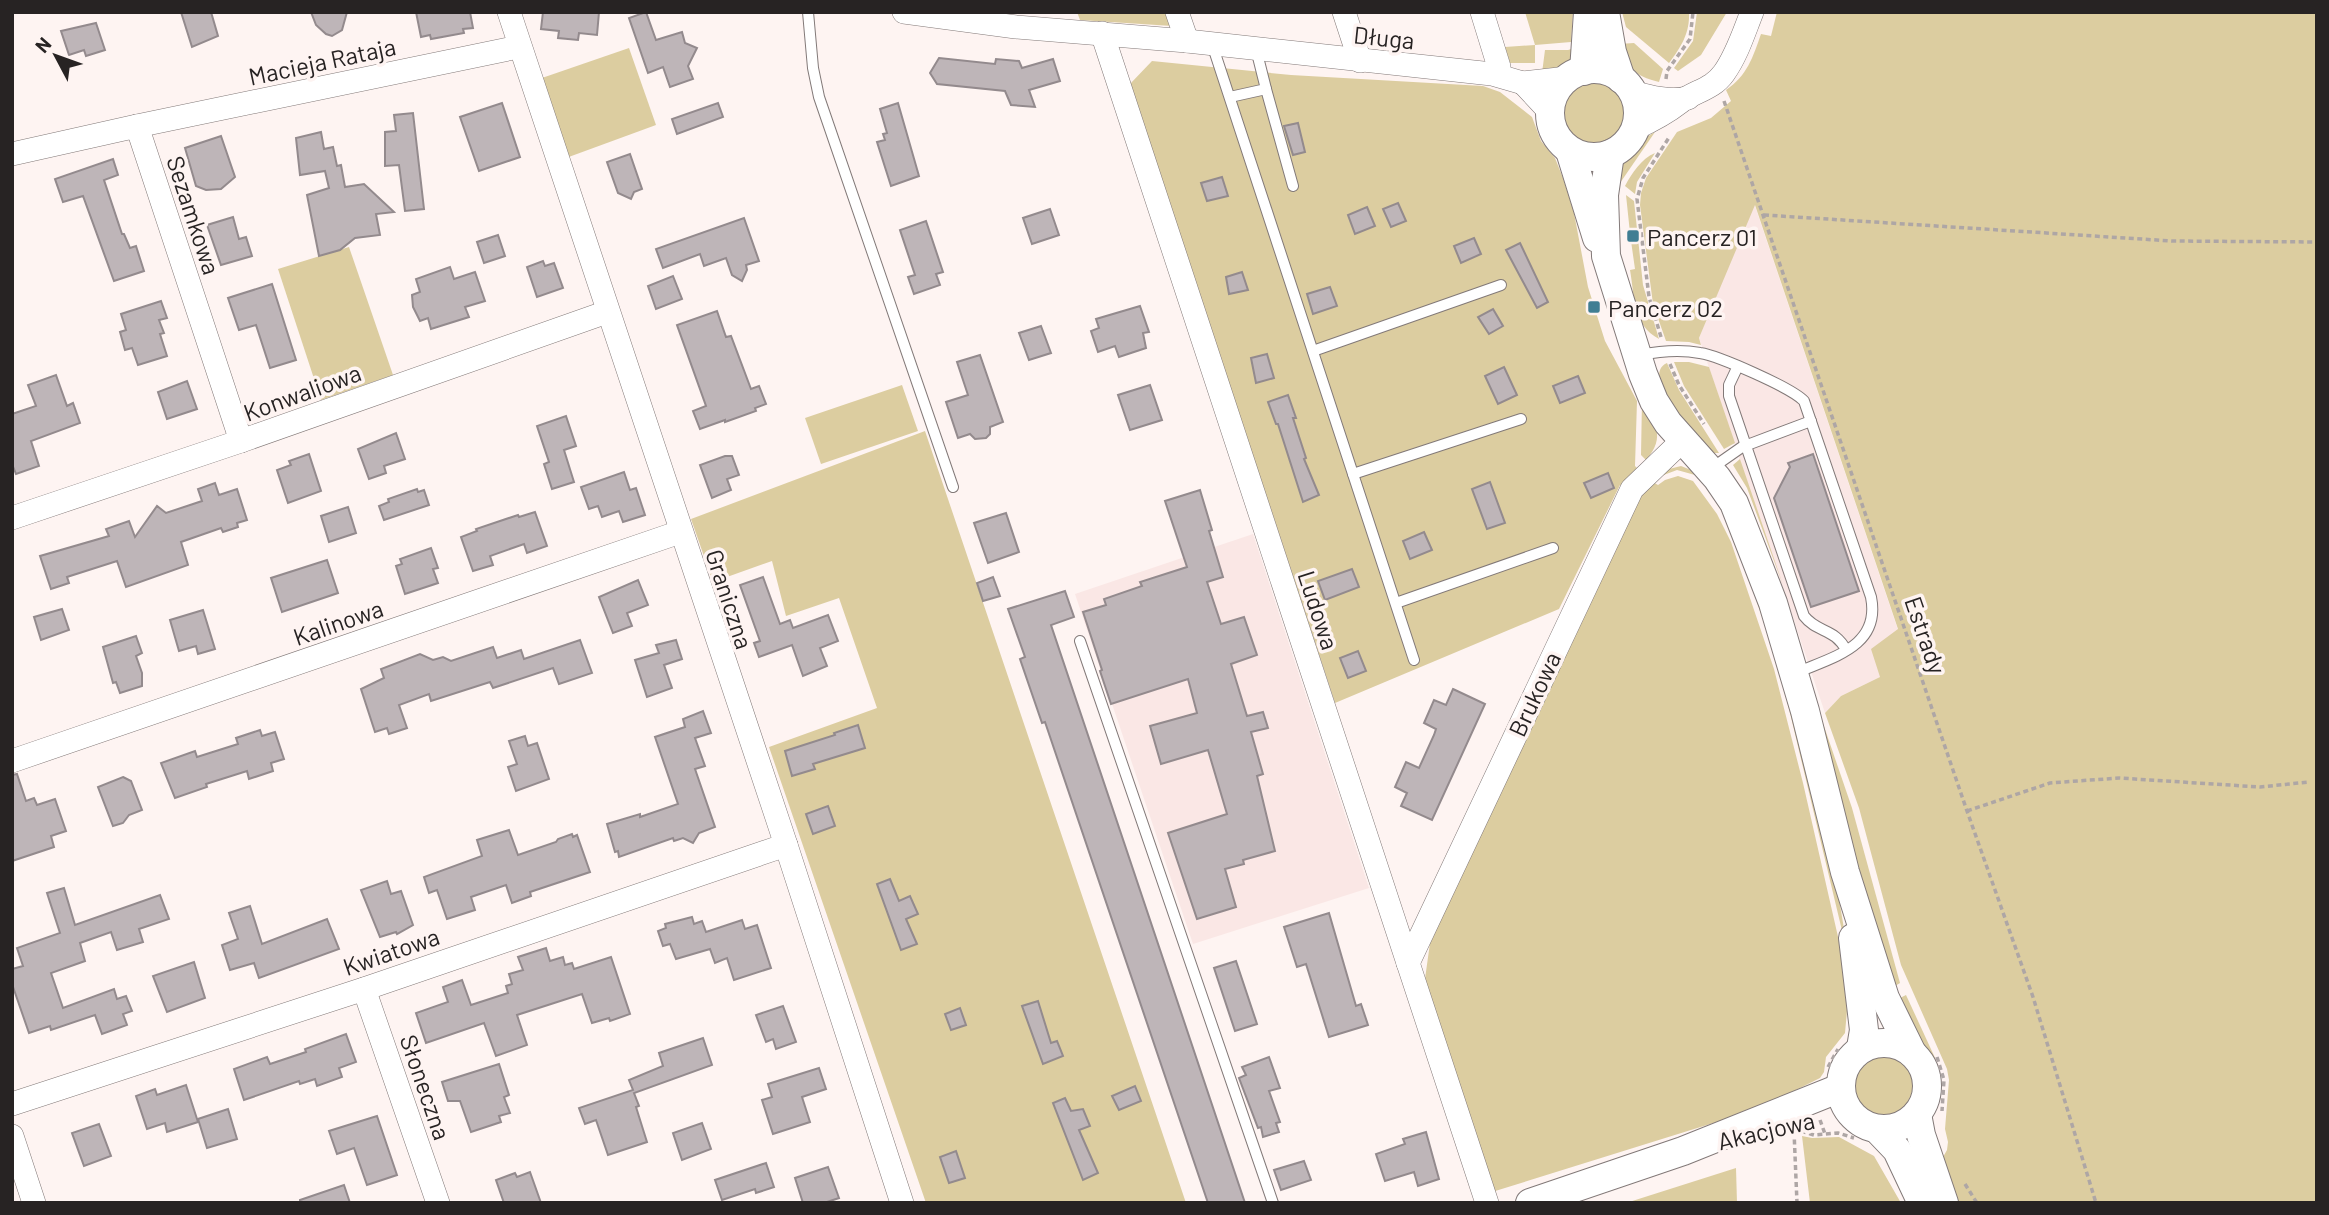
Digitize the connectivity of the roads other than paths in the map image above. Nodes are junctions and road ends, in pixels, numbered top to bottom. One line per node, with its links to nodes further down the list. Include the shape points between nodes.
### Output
1 (509, 12): 14 (street, Graniczna)
2 (808, 12): 44 (lane, via 819,96)
3 (904, 12): 10 (street, Długa)
4 (1177, 12): 12 (street)
5 (1344, 12): 16 (street)
6 (1482, 12): 17 (street)
7 (1588, 12): 18 (street)
8 (1605, 12): 20 (street, via 1615,63)
9 (1752, 12): 23 (street, via 1717,81)
10 (1013, 20): 11 (street, Długa)
11 (1102, 33): 12 (street, Długa); 56 (street, Ludowa)
12 (1186, 41): 13 (street, Długa)
13 (1212, 44): 15 (street, Długa); 22 (lane)
14 (519, 47): 25 (street, Macieja Rataja); 33 (street, Graniczna)
15 (1256, 49): 16 (street, Długa); 21 (lane)
16 (1360, 61): 17 (street, Długa)
17 (1498, 75): 19 (street, Długa)
18 (1576, 75): 19 (street, Długa); 20 (street, via 1604,71); 24 (street, via 1555,93)
19 (1523, 83): 24 (street, Długa)
20 (1627, 85): 23 (street, via 1656,98); 26 (street, via 1638,110)
21 (1266, 89): 22 (lane); 30 (lane)
22 (1230, 97): 34 (lane)
23 (1688, 98): 26 (street)
24 (1550, 112): 27 (street, via 1554,131)
25 (137, 127): 28 (street); 39 (street, Sezamkowa)
26 (1636, 128): 29 (street, via 1623,147)
27 (1570, 150): 29 (street, via 1593,158); 31 (street)
28 (12, 154)
29 (1610, 155): 31 (street, via 1605,186)
30 (1293, 186)
31 (1606, 256): 35 (street)
32 (1501, 285): 34 (lane)
33 (607, 312): 39 (street, Konwaliowa); 46 (street, Graniczna)
34 (1313, 351): 43 (lane)
35 (1637, 356): 36 (lane, via 1692,351); 40 (street, via 1654,401)
36 (1737, 368): 38 (lane, via 1799,396); 41 (lane, via 1728,390)
37 (1521, 419): 43 (lane)
38 (1811, 421): 41 (lane); 50 (lane, via 1872,606 1867,633)
39 (241, 441): 45 (street, Konwaliowa)
40 (1682, 441): 42 (street); 56 (street, Brukowa, via 1632,489)
41 (1747, 445): 42 (lane); 50 (lane, via 1804,616 1838,637)
42 (1710, 470): 52 (street, via 1734,503 1773,603)
43 (1353, 474): 48 (lane)
44 (953, 487)
45 (12, 518)
46 (680, 532): 53 (street, Kalinowa); 54 (street, Graniczna)
47 (1553, 548): 48 (lane)
48 (1396, 603): 51 (lane)
49 (1080, 641): 69 (lane)
50 (1846, 650): 52 (lane)
51 (1414, 660)
52 (1794, 674): 55 (street)
53 (12, 761)
54 (786, 845): 57 (street, Kwiatowa); 68 (street, Graniczna)
55 (1845, 872): 58 (street, via 1864,1030); 59 (street, via 1885,998)
56 (1408, 963): 70 (street, Ludowa)
57 (364, 989): 61 (street, Kwiatowa); 67 (street, Słoneczna)
58 (1852, 1046): 59 (street, via 1891,1042); 60 (street)
59 (1912, 1052): 62 (street, via 1927,1082)
60 (1839, 1092): 63 (street, via 1867,1126); 65 (street, Akacjowa); 65 (street, Akacjowa, via 1808,1118)
61 (12, 1104)
62 (1917, 1114): 63 (street, via 1899,1127); 73 (street)
63 (1877, 1129): 72 (street, via 1897,1150)
64 (12, 1136): 66 (street)
65 (1683, 1151): 71 (street, Akacjowa)
66 (34, 1203)
67 (438, 1203)
68 (902, 1203)
69 (1273, 1203)
70 (1488, 1203)
71 (1530, 1203)
72 (1923, 1203)
73 (1944, 1203)

